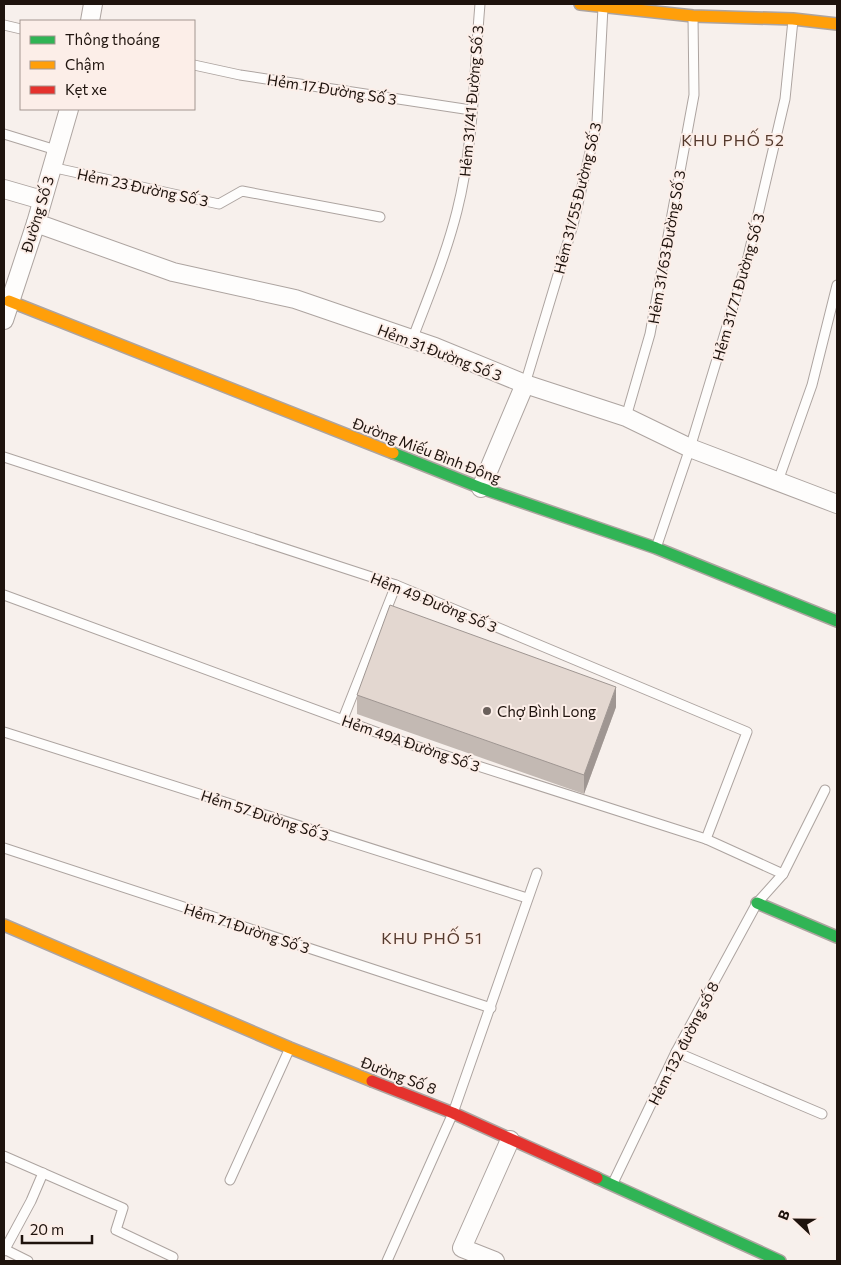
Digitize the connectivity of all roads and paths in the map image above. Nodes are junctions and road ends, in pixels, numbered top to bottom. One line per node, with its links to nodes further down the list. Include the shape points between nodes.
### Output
1 (93, 4): 7 (street)
2 (480, 4): 13 (lane, Hẻm 31/41 Đường Số 3)
3 (580, 4): 4 (street)
4 (603, 6): 5 (street); 25 (lane, Hẻm 31/55 Đường Số 3, via 598,122)
5 (693, 16): 6 (street); 26 (lane, Hẻm 31/63 Đường Số 3, via 694,95 650,334)
6 (793, 19): 8 (street); 27 (lane, Hẻm 31/71 Đường Số 3, via 785,99 748,258)
7 (90, 20)
8 (837, 24)
9 (4, 26): 10 (lane)
10 (20, 29)
11 (195, 65): 13 (lane, Hẻm 17 Đường Số 3)
12 (69, 110): 15 (street, Đường Số 3)
13 (471, 110): 24 (lane, Hẻm 31/41 Đường Số 3, via 468,152 457,212)
14 (4, 134): 15 (lane)
15 (56, 150): 16 (street, Đường Số 3)
16 (51, 167): 18 (street, Đường Số 3); 19 (lane, Hẻm 23 Đường Số 3, via 219,204 242,192)
17 (4, 189): 18 (street)
18 (42, 200): 20 (street, Đường Số 3)
19 (380, 217)
20 (36, 223): 22 (street, Đường Số 3); 24 (street, Hẻm 31 Đường Số 3, via 173,272 295,299)
21 (837, 284): 29 (lane, via 812,385)
22 (6, 300): 23 (street, Đường Số 3); 30 (street, Đường Miếu Bình Đông)
23 (4, 320)
24 (412, 340): 25 (street, Hẻm 31 Đường Số 3)
25 (525, 384): 26 (street, Hẻm 31 Đường Số 3); 30 (street)
26 (626, 417): 27 (street, Hẻm 31 Đường Số 3)
27 (690, 448): 29 (street, Hẻm 31 Đường Số 3); 32 (lane, Hẻm 31/71 Đường Số 3)
28 (4, 457): 33 (lane, Hẻm 49 Đường Số 3)
29 (778, 481): 31 (street, Hẻm 31 Đường Số 3)
30 (481, 488): 32 (street, Đường Miếu Bình Đông)
31 (837, 504)
32 (656, 548): 35 (street, Đường Miếu Bình Đông)
33 (396, 585): 36 (lane); 39 (lane, Hẻm 49 Đường Số 3, via 747,732)
34 (4, 595): 36 (lane, Hẻm 49A Đường Số 3)
35 (837, 621)
36 (343, 719): 39 (lane, Hẻm 49A Đường Số 3, via 403,742)
37 (4, 732): 43 (lane, Hẻm 57 Đường Số 3)
38 (825, 790): 42 (lane)
39 (706, 839): 42 (lane, Hẻm 49A Đường Số 3)
40 (4, 848): 47 (lane, Hẻm 71 Đường Số 3)
41 (537, 873): 43 (lane)
42 (783, 874): 44 (lane)
43 (527, 898): 47 (lane)
44 (758, 903): 46 (street); 49 (lane, Hẻm 132 đường số 8)
45 (4, 925): 48 (street, Đường Số 8)
46 (837, 937)
47 (491, 1008): 50 (lane)
48 (290, 1048): 50 (street, Đường Số 8); 55 (lane)
49 (676, 1052): 51 (lane); 56 (lane, Hẻm 132 đường số 8)
50 (454, 1113): 52 (street, Đường Số 8); 60 (lane)
51 (822, 1114)
52 (510, 1140): 56 (street, Đường Số 8); 61 (street, via 462,1248)
53 (4, 1156): 54 (lane)
54 (43, 1173): 57 (lane); 58 (lane, via 122,1208 116,1230)
55 (230, 1180)
56 (612, 1184): 62 (street, Đường Số 8)
57 (4, 1250): 59 (lane)
58 (173, 1257)
59 (28, 1261)
60 (387, 1261)
61 (495, 1261)
62 (780, 1261)

